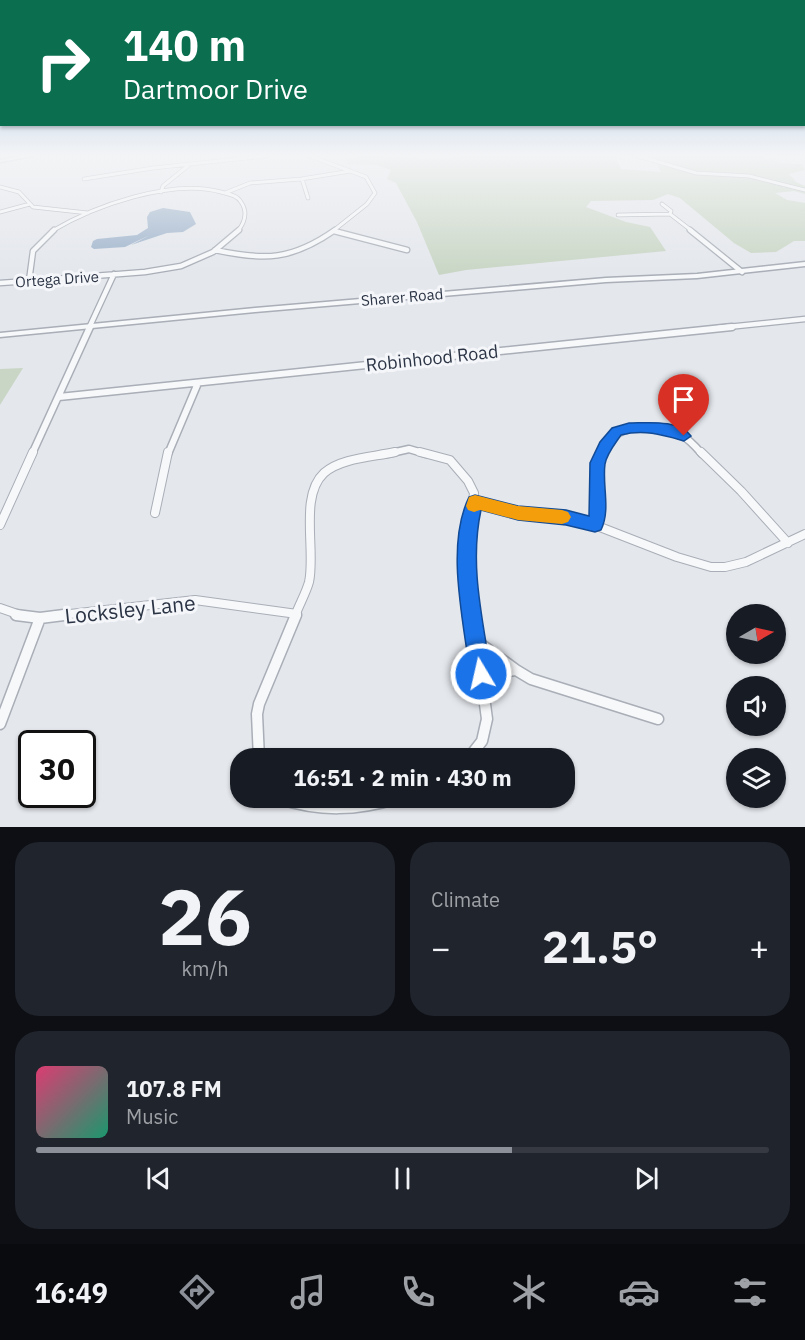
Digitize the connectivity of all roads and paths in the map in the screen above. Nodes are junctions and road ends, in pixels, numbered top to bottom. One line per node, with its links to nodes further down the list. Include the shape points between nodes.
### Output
1 (21, 195): 7 (street)
2 (147, 195): 10 (street, via 119,200)
3 (229, 195): 14 (street, Ortega Drive, via 239,199 245,220)
4 (307, 195): 6 (street)
5 (375, 195): 13 (street)
6 (308, 198)
7 (30, 204): 9 (street); 10 (street)
8 (662, 204): 11 (street)
9 (0, 212)
10 (88, 213): 19 (street, via 37,244 30,259)
11 (670, 214): 12 (street); 17 (street)
12 (618, 215)
13 (334, 231): 14 (street, via 284,257 253,258); 15 (street)
14 (215, 250): 18 (street, Ortega Drive, via 182,266)
15 (407, 250)
16 (805, 264): 17 (street, Sharer Road)
17 (742, 272): 22 (street, Sharer Road, via 606,280)
18 (114, 274): 19 (street, Ortega Drive); 22 (street)
19 (29, 282): 20 (street, Ortega Drive)
20 (0, 283)
21 (804, 320): 24 (street, Robinhood Road)
22 (91, 326): 23 (street, Sharer Road); 25 (street)
23 (0, 335)
24 (198, 382): 25 (street, Robinhood Road); 27 (street, via 170,445)
25 (59, 397): 28 (street)
26 (475, 502): 29 (street); 33 (street, via 473,488 454,464 412,449 332,467 316,481 310,501 309,582); 35 (street, via 467,533 466,560)
27 (155, 513)
28 (0, 525)
29 (595, 525): 31 (street, via 688,561 715,567 762,557); 31 (street, via 596,473 605,446 620,430 653,428 684,436)
30 (805, 534): 31 (street)
31 (788, 543)
32 (0, 608): 34 (street, Locksley Lane, via 19,616)
33 (297, 614): 34 (street, Locksley Lane, via 195,600); 40 (street, via 259,704)
34 (40, 618): 39 (street)
35 (475, 640): 36 (street); 37 (street)
36 (516, 670): 37 (street); 38 (street, via 531,679)
37 (481, 674): 41 (street, via 487,719)
38 (658, 719)
39 (0, 724)
40 (259, 748)
41 (478, 748)
42 (320, 808): 43 (street)
43 (350, 808)

